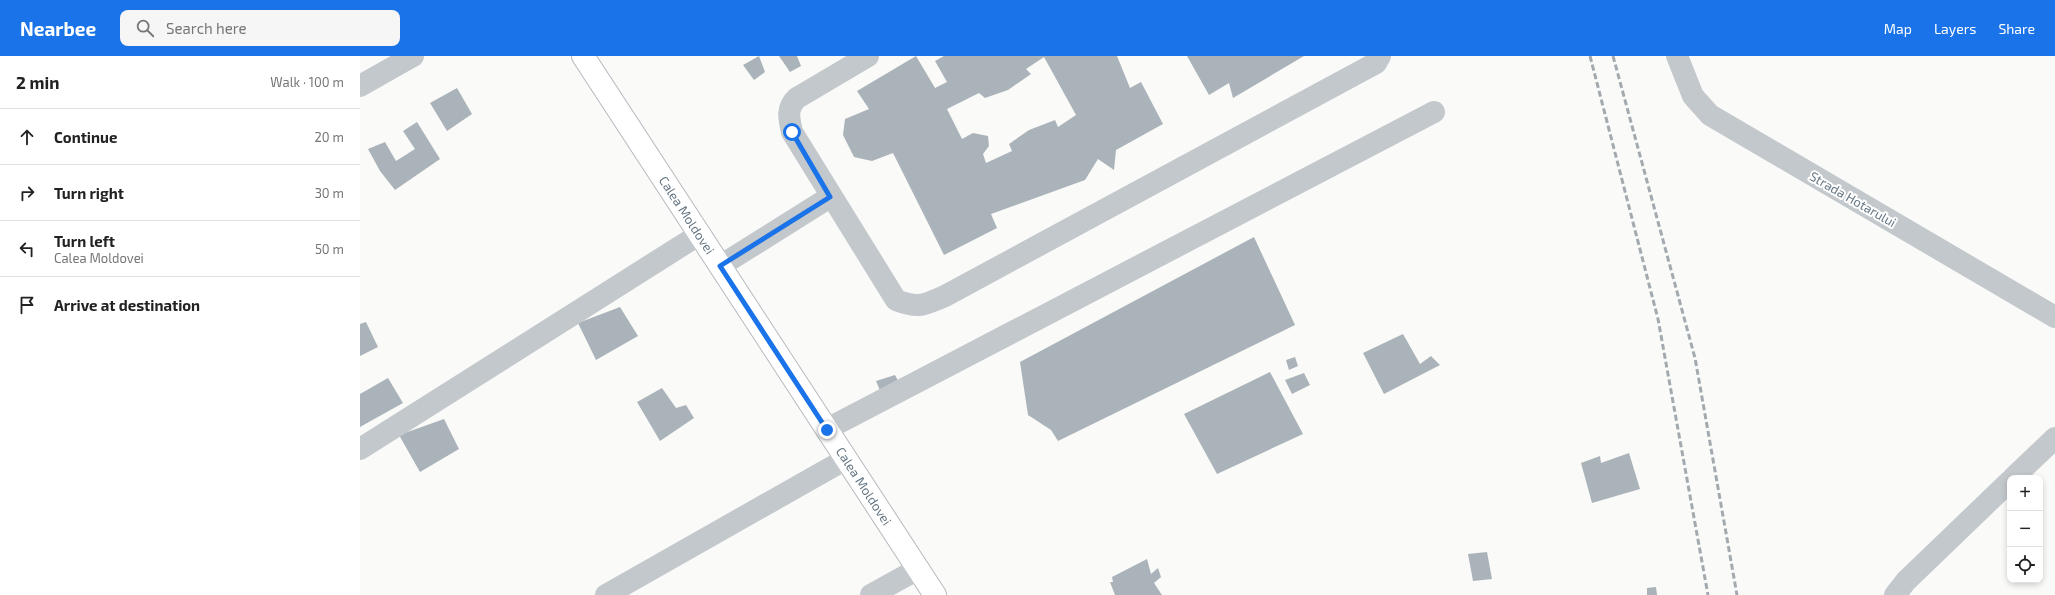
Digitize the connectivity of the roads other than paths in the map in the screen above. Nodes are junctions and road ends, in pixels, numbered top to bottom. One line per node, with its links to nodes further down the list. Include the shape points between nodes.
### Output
1 (413, 56): 6 (street)
2 (583, 56): 9 (main road, Calea Moldovei)
3 (868, 56): 8 (street, via 791,104 789,115 792,132)
4 (1380, 56): 8 (street, via 1376,63 1369,67 945,296 921,306 907,305 896,300)
5 (1677, 56): 11 (street, Strada Hotarului, via 1693,96 1710,115)
6 (360, 86)
7 (1434, 112): 12 (street)
8 (830, 197): 10 (street)
9 (700, 234): 10 (main road, Calea Moldovei); 14 (street)
10 (720, 266): 12 (main road, Calea Moldovei)
11 (2055, 317)
12 (827, 430): 15 (main road, Calea Moldovei)
13 (2055, 438): 16 (street)
14 (360, 448)
15 (846, 459): 18 (main road, Calea Moldovei); 19 (street)
16 (2016, 475)
17 (2007, 484): 22 (street, via 1906,581)
18 (918, 569): 20 (street); 21 (main road, Calea Moldovei)
19 (606, 595)
20 (871, 595)
21 (935, 595)
22 (1895, 595)

